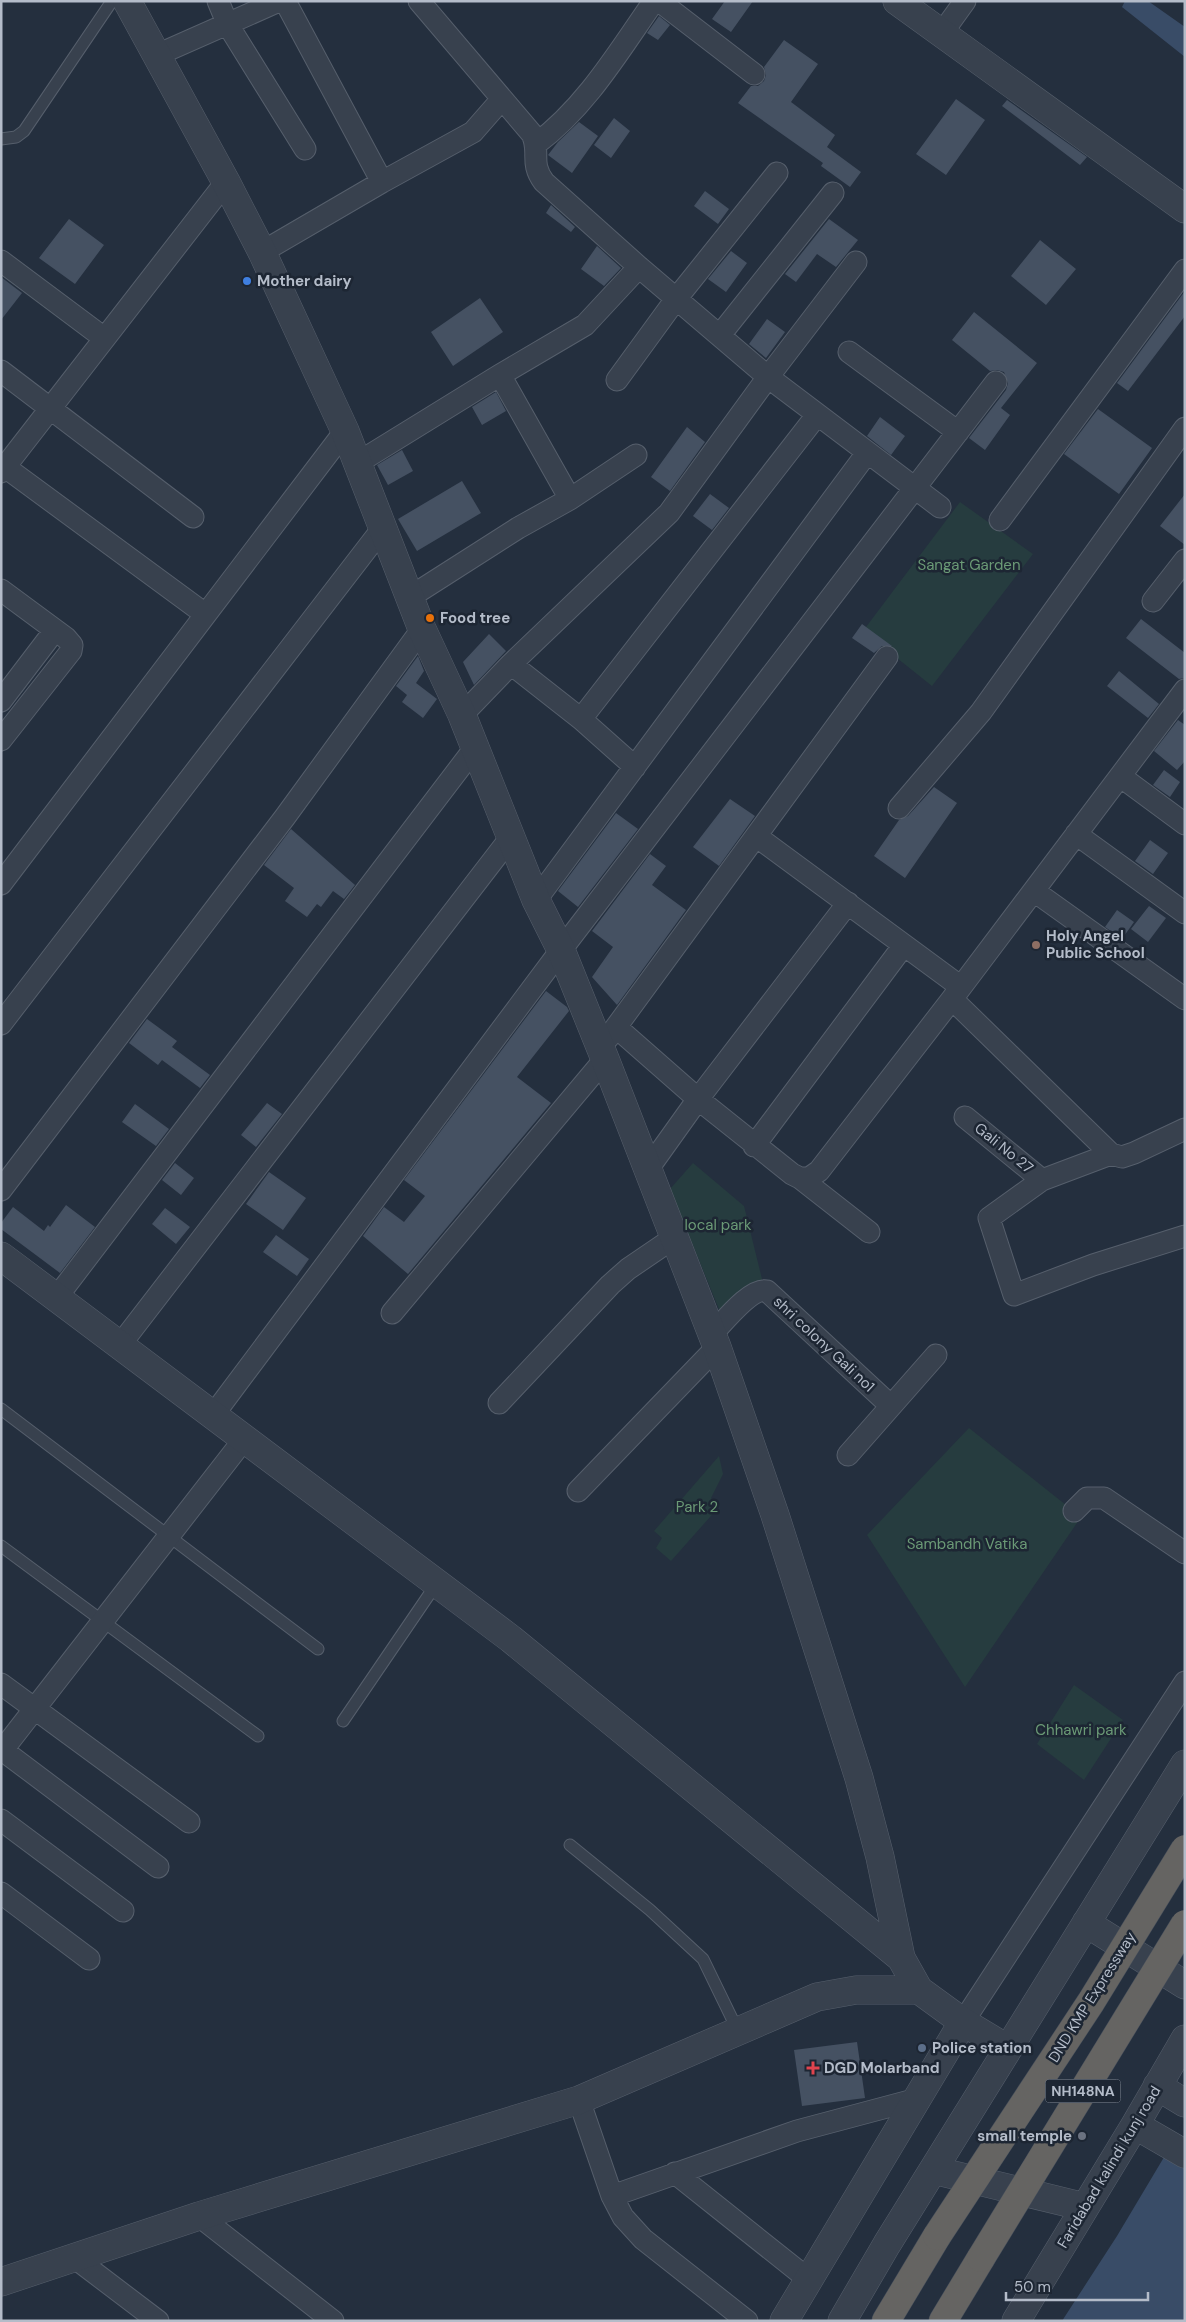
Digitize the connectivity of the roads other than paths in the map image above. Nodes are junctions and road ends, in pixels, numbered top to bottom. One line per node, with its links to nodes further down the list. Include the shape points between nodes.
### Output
1 (112, 1): 16 (lane, via 24,131 16,137)
2 (127, 1): 13 (street)
3 (218, 1): 11 (street)
4 (279, 1): 11 (street)
5 (285, 1): 21 (street)
6 (419, 1): 15 (street)
7 (654, 1): 17 (street, via 575,111)
8 (659, 1): 14 (street)
9 (897, 1): 12 (street)
10 (965, 1): 12 (street)
11 (228, 25): 13 (street); 18 (street)
12 (942, 32): 23 (street)
13 (157, 55): 20 (street)
14 (754, 74)
15 (501, 100): 17 (street, via 532,134); 21 (street, via 473,132)
16 (1, 139)
17 (536, 144): 27 (street, via 535,163 544,182)
18 (305, 150)
19 (777, 173): 29 (street)
20 (226, 182): 24 (street); 31 (street)
21 (382, 182): 24 (street)
22 (833, 193): 30 (street)
23 (1185, 209)
24 (262, 252): 41 (street)
25 (1, 261): 31 (street)
26 (856, 262): 35 (street)
27 (639, 267): 29 (street); 34 (street, via 585,325)
28 (1185, 270): 51 (street)
29 (676, 299): 30 (street); 36 (street)
30 (720, 335): 35 (street)
31 (104, 338): 38 (street)
32 (850, 352): 42 (street)
33 (1, 371): 38 (street)
34 (500, 375): 45 (street); 48 (street)
35 (768, 377): 39 (street); 61 (street, via 669,513)
36 (617, 380)
37 (996, 382): 42 (street)
38 (52, 409): 46 (street); 50 (street)
39 (817, 416): 43 (street); 65 (street)
40 (1185, 428): 70 (street, via 981,712)
41 (345, 431): 45 (street); 57 (street)
42 (958, 432): 47 (street)
43 (867, 453): 47 (street); 68 (street)
44 (636, 454): 48 (street)
45 (359, 462): 52 (street)
46 (3, 468): 57 (street)
47 (914, 488): 49 (street); 81 (street)
48 (570, 499): 55 (street)
49 (940, 507)
50 (193, 517)
51 (1000, 520)
52 (382, 529): 55 (street); 84 (street)
53 (1185, 560): 56 (street)
54 (1, 590): 59 (street)
55 (410, 597): 58 (street)
56 (1153, 601)
57 (205, 614): 75 (street)
58 (422, 629): 64 (street); 94 (street, via 285,817)
59 (55, 630): 63 (street); 66 (street, via 72,645 71,651)
60 (887, 657): 73 (street)
61 (512, 664): 64 (street); 65 (street)
62 (1185, 690): 69 (street)
63 (1, 700)
64 (462, 715): 67 (street)
65 (581, 719): 68 (street)
66 (1, 740)
67 (474, 749): 74 (street); 99 (street)
68 (635, 767): 77 (street)
69 (1120, 776): 71 (street); 72 (street)
70 (899, 808)
71 (1185, 824)
72 (1076, 834): 76 (street); 79 (street)
73 (756, 836): 78 (street); 85 (street)
74 (511, 837): 77 (street); 102 (street)
75 (1, 884)
76 (1034, 891): 82 (street); 83 (street)
77 (536, 900): 81 (street)
78 (848, 903): 80 (street); 86 (street)
79 (1185, 913)
80 (904, 945): 82 (street); 89 (street)
81 (562, 950): 85 (street); 107 (street)
82 (957, 993): 90 (street); 92 (street, via 819,1171 809,1178)
83 (1185, 999)
84 (1, 1024)
85 (607, 1045): 86 (street); 91 (street); 100 (street)
86 (698, 1099): 89 (street); 91 (street)
87 (965, 1117): 93 (street, Gali No 27)
88 (1185, 1129): 90 (street, via 1134,1153 1122,1157)
89 (754, 1146): 92 (street)
90 (1111, 1154): 93 (street)
91 (648, 1169): 97 (street)
92 (800, 1178): 95 (street)
93 (1042, 1180): 96 (street, via 989,1218 1014,1295 1093,1264)
94 (1, 1190)
95 (869, 1232)
96 (1185, 1236)
97 (675, 1237): 101 (street); 104 (street, via 610,1285)
98 (1, 1256): 99 (street)
99 (57, 1297): 102 (street)
100 (392, 1313)
101 (715, 1340): 105 (street, shri colony Gali no1, via 750,1295 767,1291); 110 (street); 134 (street, via 776,1515 859,1778)
102 (120, 1345): 107 (street)
103 (936, 1355): 105 (street)
104 (499, 1403)
105 (891, 1406): 109 (street)
106 (1, 1409): 112 (lane)
107 (214, 1414): 108 (street)
108 (245, 1438): 112 (street); 115 (street)
109 (848, 1455)
110 (578, 1491)
111 (1074, 1511): 114 (street, via 1087,1498 1104,1498)
112 (169, 1536): 116 (street); 117 (lane)
113 (1, 1546): 116 (lane)
114 (1185, 1552)
115 (437, 1583): 121 (lane); 134 (street, via 511,1639)
116 (103, 1621): 120 (street); 122 (lane)
117 (318, 1649)
118 (1185, 1682): 138 (street)
119 (1, 1684): 120 (street)
120 (35, 1709): 123 (street); 126 (street)
121 (343, 1721)
122 (258, 1736)
123 (2, 1750): 129 (street)
124 (1185, 1764): 132 (street)
125 (1, 1820): 131 (street)
126 (189, 1822)
127 (570, 1845): 139 (lane, via 650,1910 703,1959)
128 (1185, 1849): 160 (highway, DND KMP Expressway / NH148NA, bridge)
129 (158, 1867)
130 (1, 1893): 135 (street)
131 (122, 1911)
132 (1086, 1923): 136 (street); 141 (street)
133 (1185, 1924): 161 (highway, NH148NA, bridge)
134 (901, 1958): 137 (street)
135 (89, 1960)
136 (1185, 1985)
137 (919, 1990): 138 (street); 139 (street, via 856,1990 817,1997)
138 (963, 2022): 141 (street); 143 (street)
139 (738, 2031): 144 (street)
140 (1185, 2039): 142 (street, Faridabad kalindi kunj road)
141 (1008, 2049): 147 (street)
142 (1172, 2095): 145 (street, Faridabad kalindi kunj road)
143 (917, 2099): 148 (street, via 797,2131); 153 (street)
144 (579, 2100): 149 (street); 151 (street)
145 (1145, 2130): 146 (street); 150 (street, Faridabad kalindi kunj road)
146 (1185, 2154)
147 (932, 2170): 150 (street); 159 (street)
148 (675, 2174): 149 (street); 153 (street)
149 (612, 2196): 157 (street, via 623,2216 643,2239)
150 (1085, 2207): 162 (street, Faridabad kalindi kunj road)
151 (199, 2216): 152 (street); 156 (street)
152 (75, 2258): 154 (street); 155 (street)
153 (808, 2279): 158 (street)
154 (1, 2282)
155 (158, 2321)
156 (333, 2321)
157 (747, 2321)
158 (784, 2321)
159 (842, 2321)
160 (886, 2321)
161 (943, 2321)
162 (1016, 2321)

